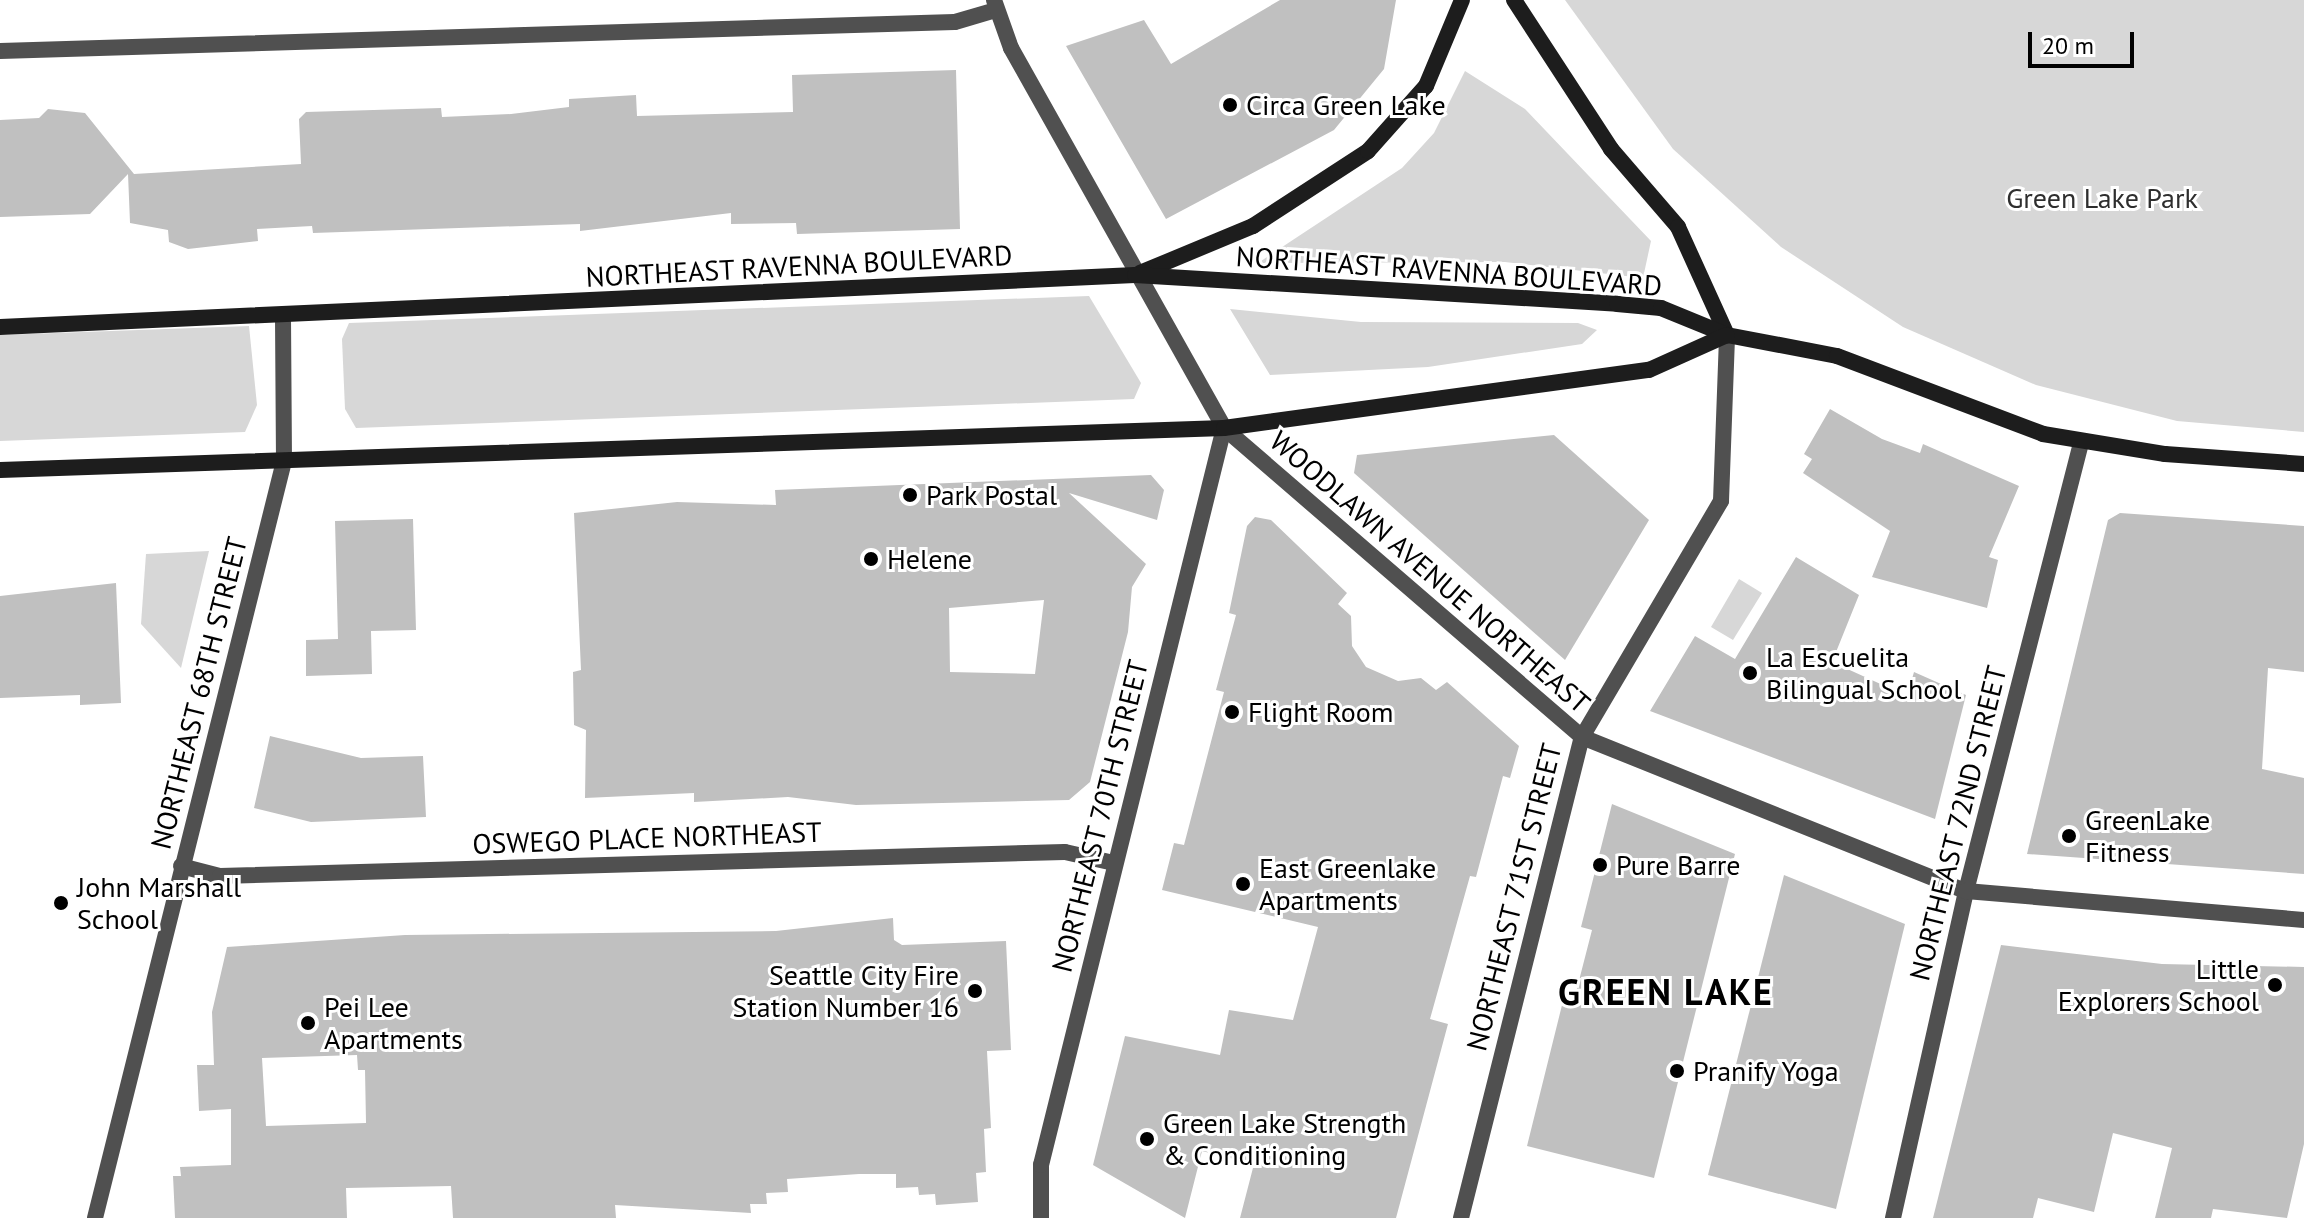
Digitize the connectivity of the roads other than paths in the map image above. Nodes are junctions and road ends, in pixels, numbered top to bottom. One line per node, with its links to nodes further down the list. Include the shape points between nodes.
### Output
1 (1462, 0): 5 (main road, via 1426,86 1368,151 1253,226)
2 (1514, 0): 8 (main road, via 1611,149 1678,227)
3 (995, 5): 4 (street, via 955,22); 5 (street, WOODLAWN AVENUE NORTHEAST)
4 (0, 51)
5 (1135, 275): 6 (main road, NORTHEAST RAVENNA BOULEVARD); 8 (main road, NORTHEAST RAVENNA BOULEVARD, via 1635,305); 9 (street, WOODLAWN AVENUE NORTHEAST)
6 (283, 317): 7 (main road, NORTHEAST RAVENNA BOULEVARD); 11 (street, NORTHEAST 68TH STREET)
7 (0, 327)
8 (1727, 335): 9 (main road, via 1649,370); 10 (main road, NORTHEAST RAVENNA BOULEVARD, via 1837,356 2004,423); 14 (street, NORTHEAST 71ST STREET, via 1721,501)
9 (1224, 428): 11 (main road); 14 (street, WOODLAWN AVENUE NORTHEAST); 15 (street, NORTHEAST 70TH STREET)
10 (2081, 442): 12 (main road, NORTHEAST RAVENNA BOULEVARD); 17 (street, NORTHEAST 72ND STREET)
11 (284, 461): 13 (main road); 16 (street, NORTHEAST 68TH STREET)
12 (2304, 464)
13 (0, 470)
14 (1582, 737): 17 (street, WOODLAWN AVENUE NORTHEAST); 21 (street, NORTHEAST 71ST STREET)
15 (1114, 863): 16 (street, OSWEGO PLACE NORTHEAST, via 1065,852 220,876); 20 (street, NORTHEAST 70TH STREET, via 1041,1165)
16 (181, 866): 19 (street, NORTHEAST 68TH STREET)
17 (1966, 891): 18 (street, WOODLAWN AVENUE NORTHEAST); 22 (street, NORTHEAST 72ND STREET)
18 (2304, 920)
19 (95, 1218)
20 (1041, 1218)
21 (1461, 1218)
22 (1893, 1218)

